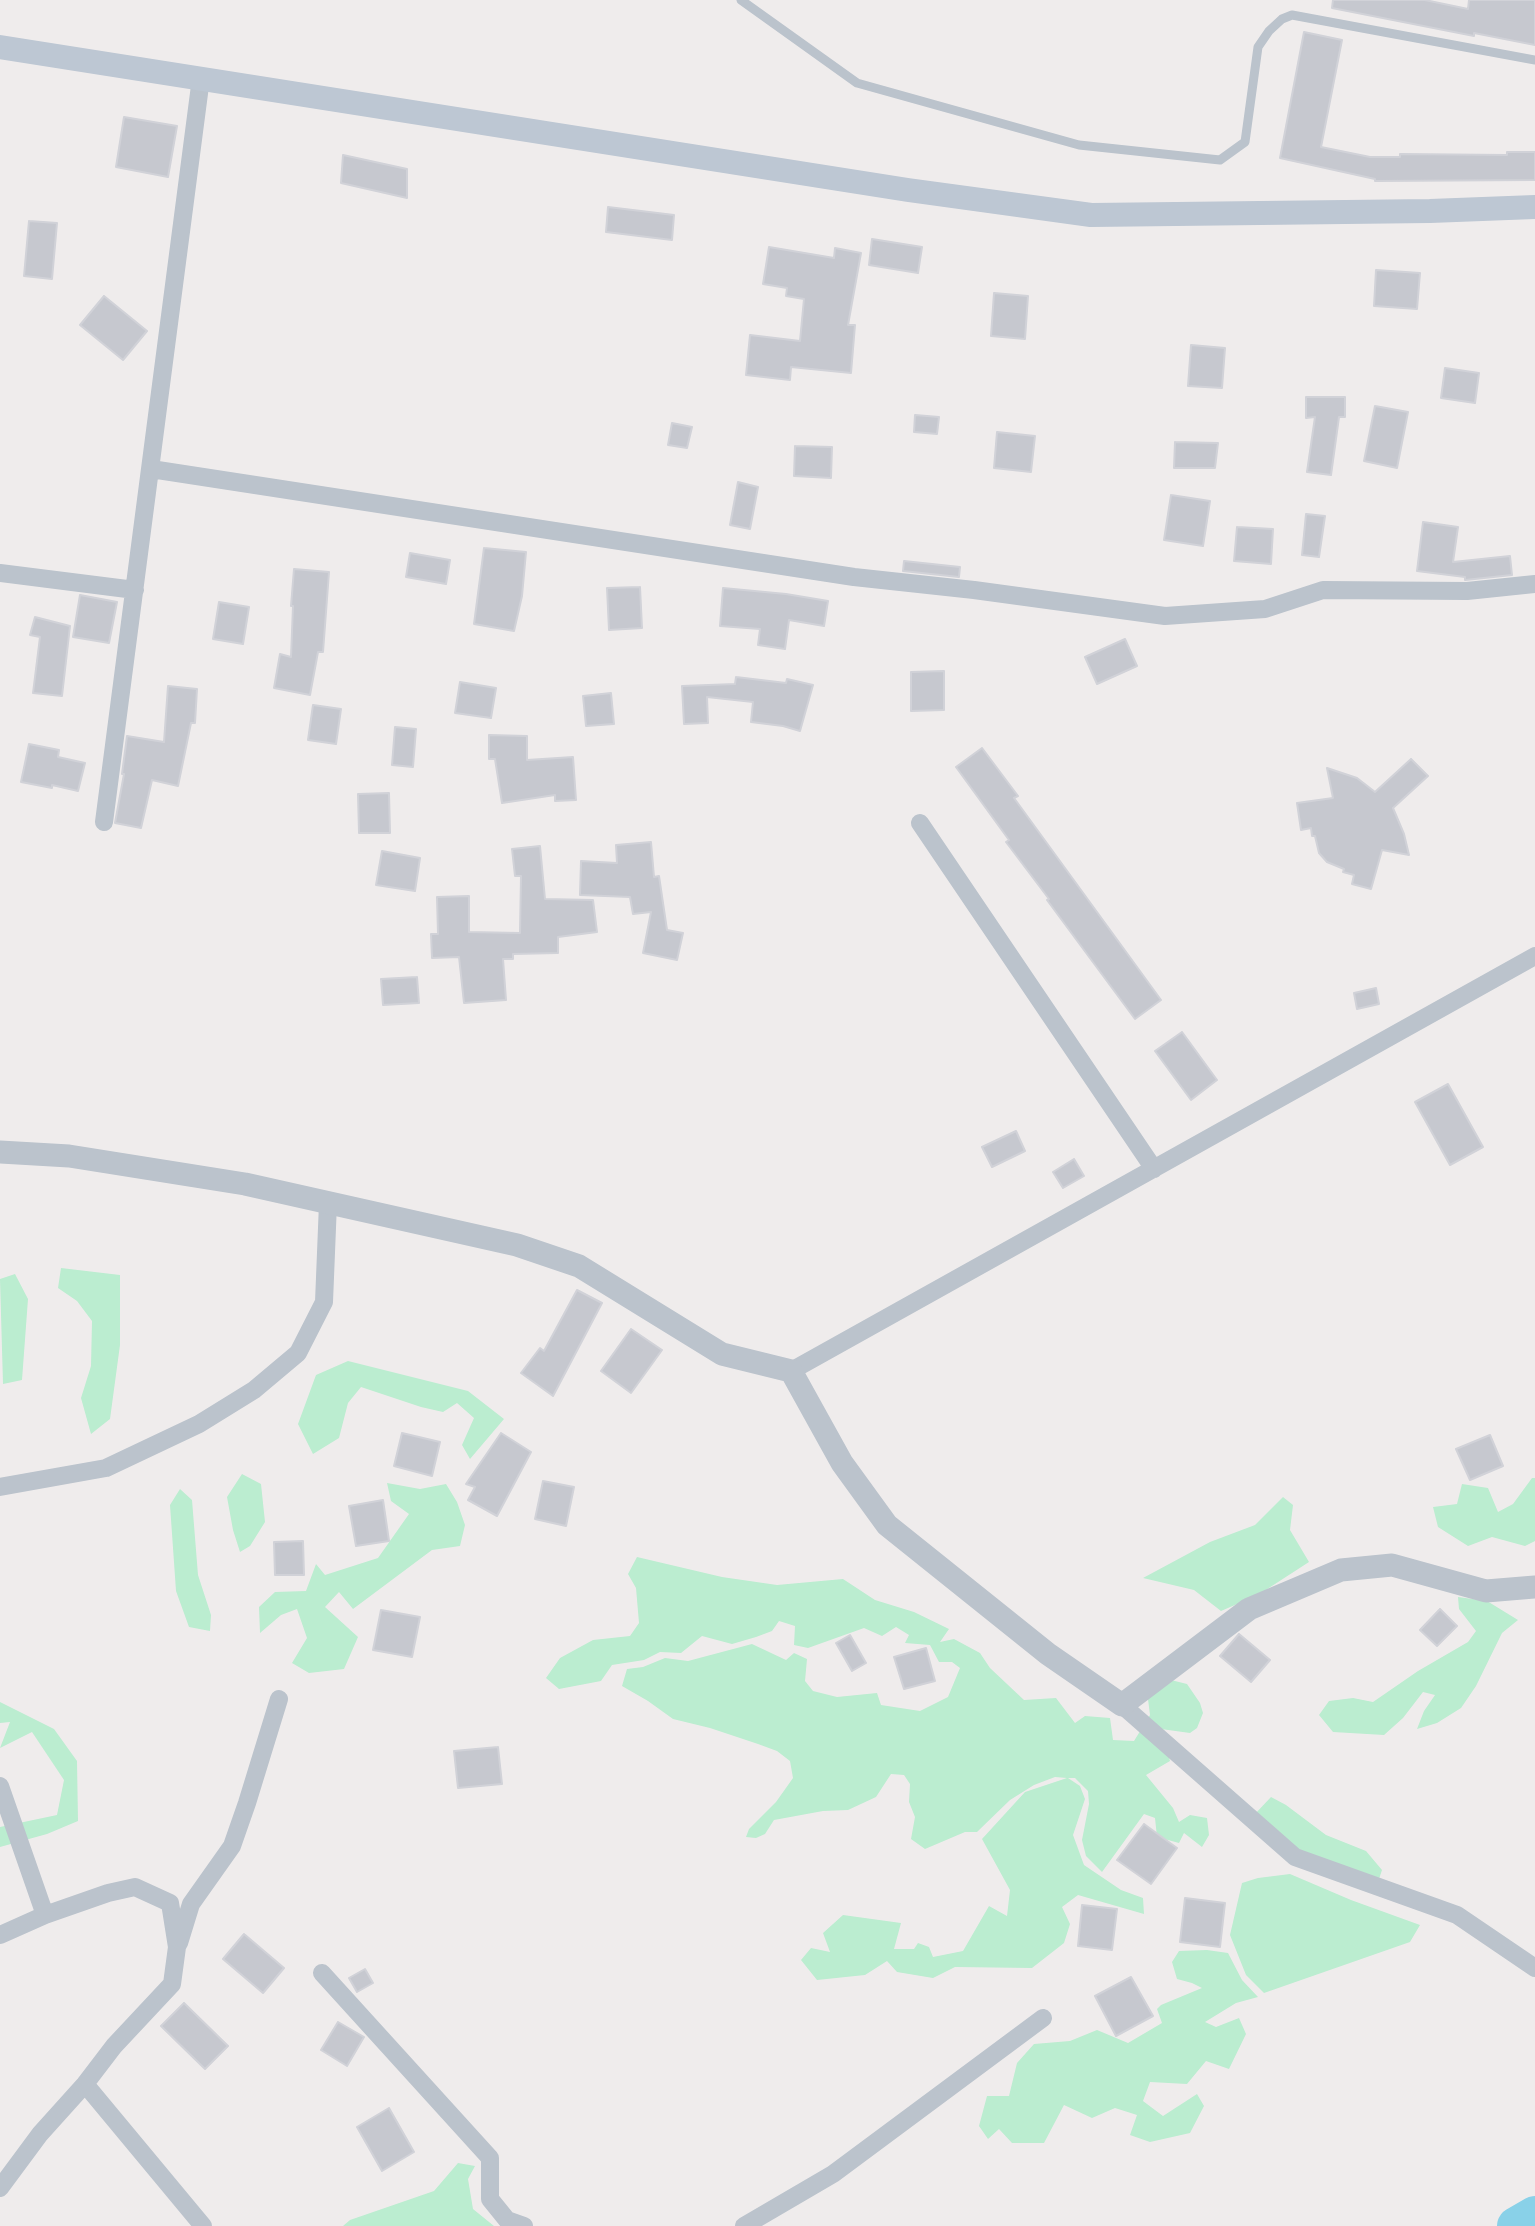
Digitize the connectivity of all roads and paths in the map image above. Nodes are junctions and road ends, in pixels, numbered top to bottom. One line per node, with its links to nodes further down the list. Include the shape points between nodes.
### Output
1 (741, 0): 3 (lane, via 857,83 1079,145 1220,160 1245,142 1258,47 1269,31 1292,15)
2 (0, 47): 4 (main road)
3 (1535, 60)
4 (201, 78): 5 (main road, via 1091,215); 6 (street)
5 (1535, 207)
6 (151, 469): 8 (street, via 854,577 1165,616 1265,609 1324,590 1467,591); 9 (street)
7 (0, 573): 9 (street)
8 (1535, 584)
9 (135, 590): 10 (street)
10 (104, 822)
11 (920, 823): 14 (street)
12 (1535, 956): 14 (street)
13 (0, 1152): 15 (street, via 82,1158 245,1184)
14 (1154, 1169): 16 (street)
15 (328, 1203): 16 (street, via 517,1245 579,1266 722,1354); 17 (street, via 324,1301 298,1353 254,1390 199,1424 106,1468)
16 (791, 1371): 20 (street, via 842,1463 887,1525 1048,1654)
17 (0, 1487)
18 (1535, 1587): 20 (street, via 1486,1591 1392,1565 1341,1570 1249,1609)
19 (279, 1699): 24 (street, via 232,1846 191,1904)
20 (1122, 1704): 25 (street, via 1295,1857 1457,1915)
21 (0, 1786): 22 (street)
22 (45, 1915): 23 (street); 24 (street, via 135,1887 170,1903)
23 (0, 1934)
24 (177, 1947): 28 (street, via 172,1984)
25 (1535, 1968)
26 (322, 1973): 31 (street, via 491,2158 490,2199 507,2220)
27 (1043, 2018): 32 (street, via 833,2174)
28 (85, 2084): 29 (street); 30 (street)
29 (0, 2188)
30 (203, 2226)
31 (524, 2226)
32 (744, 2226)

